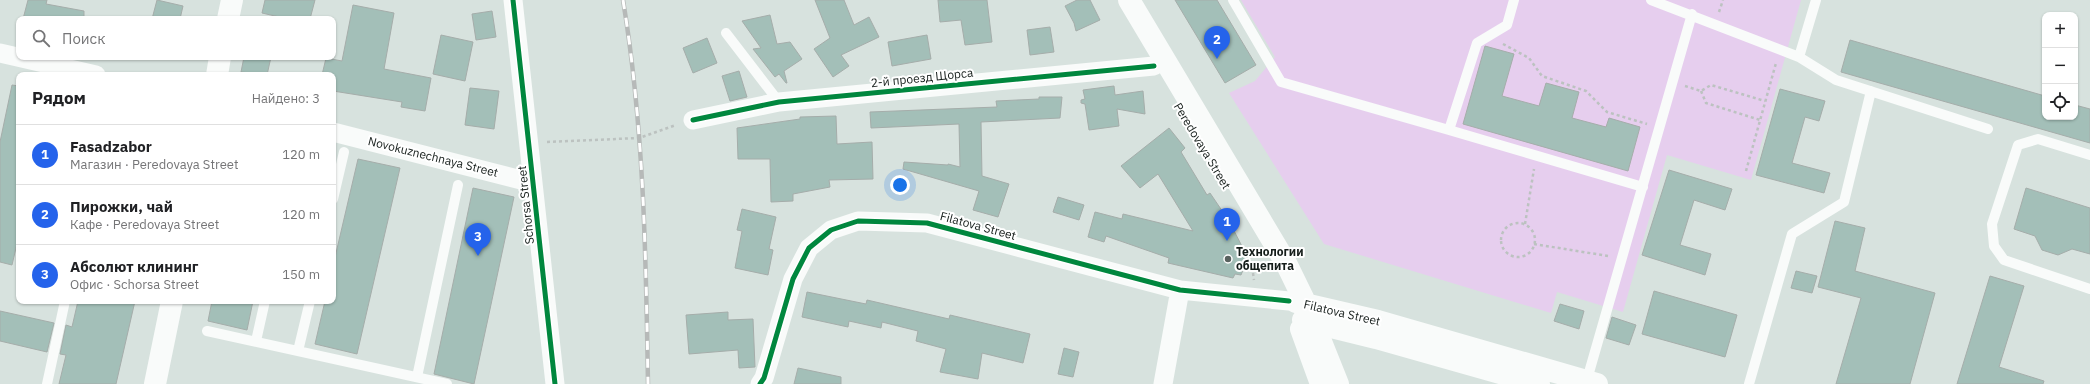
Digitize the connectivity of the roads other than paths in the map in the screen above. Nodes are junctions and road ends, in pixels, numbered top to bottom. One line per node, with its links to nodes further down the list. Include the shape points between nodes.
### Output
1 (232, 0): 10 (main road)
2 (514, 0): 28 (street, Schorsa Street)
3 (1115, 0): 17 (main road, Peredovaya Street)
4 (1129, 0): 38 (main road, Peredovaya Street, via 1286,263)
5 (1233, 0): 24 (lane, via 1282,82)
6 (1514, 0): 24 (lane, via 1507,25 1477,43)
7 (1652, 0): 9 (lane)
8 (1816, 0): 14 (lane)
9 (1692, 14): 14 (lane); 31 (lane)
10 (229, 16)
11 (726, 33): 21 (lane)
12 (0, 53): 13 (street)
13 (16, 57)
14 (1799, 57): 20 (lane, via 1836,80)
15 (29, 60): 18 (street)
16 (220, 60): 19 (main road)
17 (1154, 66): 21 (street, 2-й проезд Щорса); 38 (main road, Peredovaya Street)
18 (79, 72)
19 (218, 72)
20 (1871, 91): 23 (lane); 55 (lane, via 1844,202 1792,234)
21 (779, 102): 22 (street, 2-й проезд Щорса)
22 (693, 120)
23 (1988, 129)
24 (1449, 130): 31 (lane)
25 (336, 133): 28 (street, Novokuznechnaya Street)
26 (344, 152): 30 (lane)
27 (2090, 155): 32 (lane, via 2038,139 2018,145 1992,224 1994,246 2004,260)
28 (532, 183): 49 (street, Schorsa Street)
29 (458, 185): 44 (lane)
30 (336, 187)
31 (1643, 187): 45 (lane)
32 (2090, 289)
33 (1180, 290): 38 (street, Filatova Street); 50 (street, Filatova Street, via 927,222 858,221 831,230 809,248 793,279 764,378); 51 (street)
34 (63, 304): 46 (lane)
35 (171, 304): 47 (main road)
36 (264, 304): 41 (lane)
37 (309, 304): 42 (lane)
38 (1302, 312): 40 (main road); 43 (main road, Peredovaya Street); 45 (main road, Filatova Street, via 1378,321); 52 (main road, Peredovaya Street)
39 (207, 330): 41 (lane)
40 (1359, 333): 43 (main road, via 1337,343); 54 (main road)
41 (256, 342): 42 (lane)
42 (298, 351): 44 (lane)
43 (1329, 359): 53 (main road, Peredovaya Street)
44 (411, 379): 48 (lane)
45 (1590, 383)
46 (47, 384)
47 (155, 384)
48 (447, 384)
49 (556, 384)
50 (760, 384)
51 (1163, 384)
52 (1321, 384)
53 (1338, 384)
54 (1538, 384)
55 (1749, 384)

